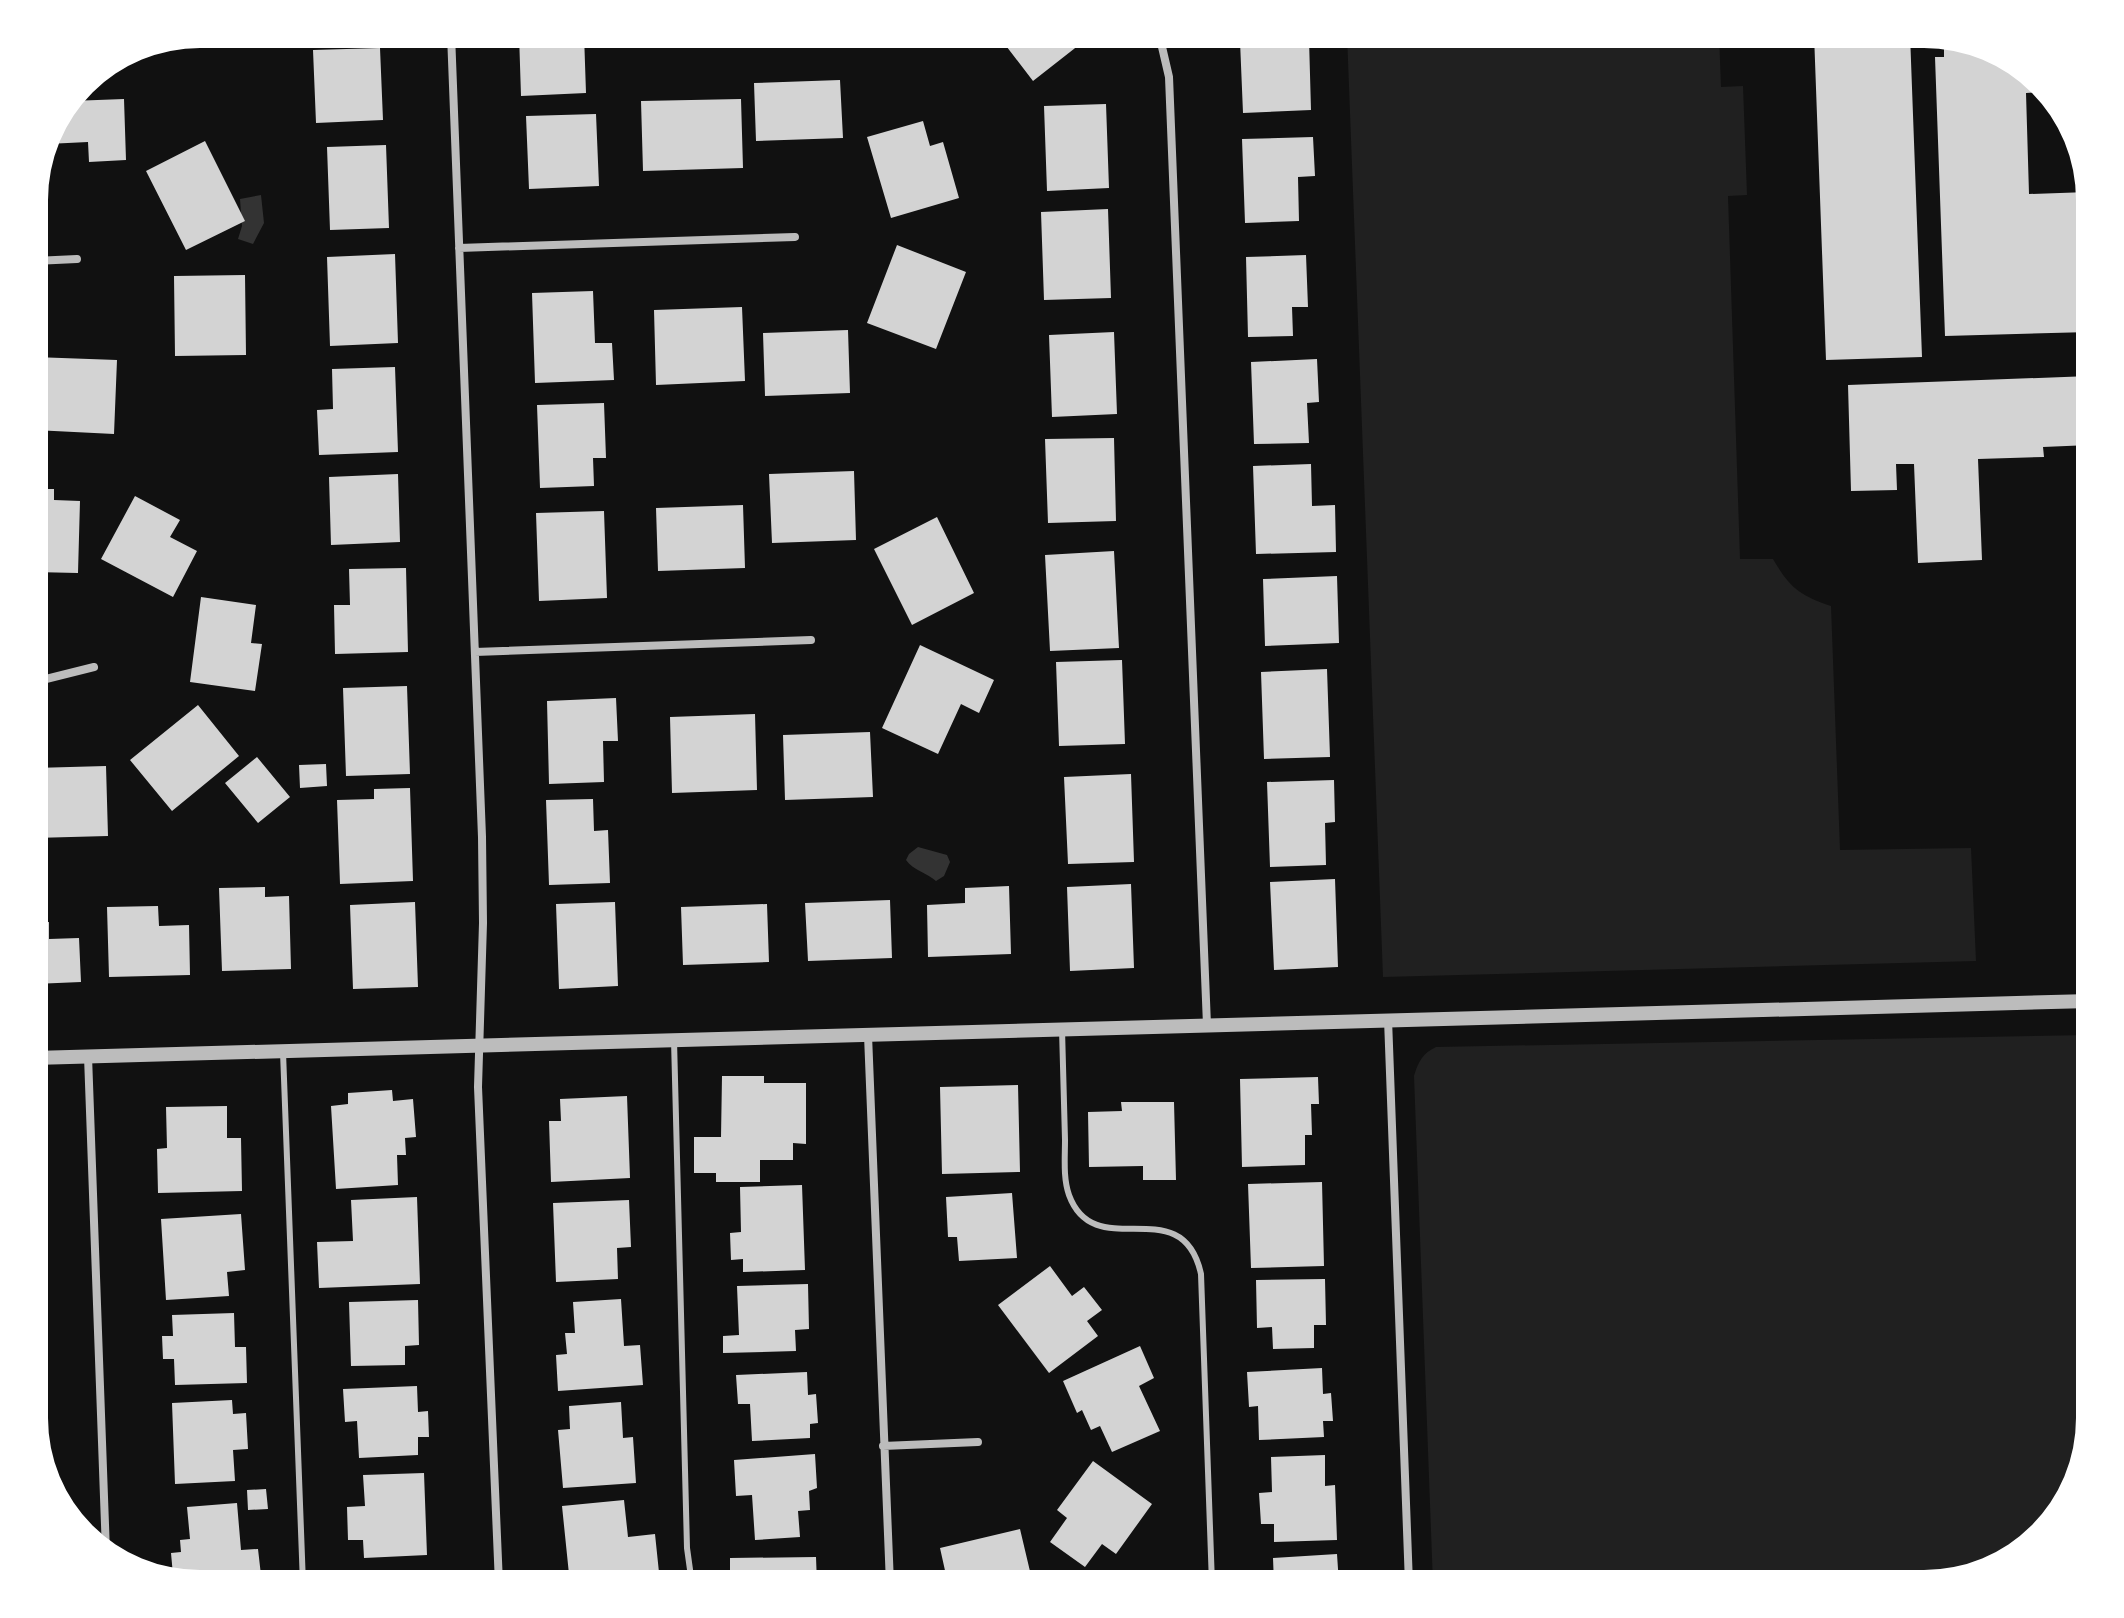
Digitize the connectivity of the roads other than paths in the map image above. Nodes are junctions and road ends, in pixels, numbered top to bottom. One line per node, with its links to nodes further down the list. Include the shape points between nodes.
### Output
1 (452, 48): 4 (street)
2 (1162, 48): 13 (street, via 1169,77)
3 (795, 237): 4 (street)
4 (459, 248): 8 (street)
5 (77, 259): 6 (street)
6 (48, 260)
7 (811, 640): 8 (street)
8 (475, 652): 17 (street, via 484,883)
9 (94, 667): 10 (street)
10 (48, 678)
11 (2076, 1001): 12 (street)
12 (1388, 1019): 13 (street); 29 (street)
13 (1207, 1025): 14 (street)
14 (1062, 1029): 15 (street); 28 (lane, via 1066,1182 1078,1210 1101,1227 1169,1231 1192,1248 1198,1260)
15 (868, 1035): 16 (street); 22 (street)
16 (674, 1040): 17 (street); 26 (lane)
17 (478, 1046): 18 (street); 25 (street)
18 (283, 1051): 19 (street); 24 (lane)
19 (88, 1056): 20 (street); 23 (street)
20 (48, 1057)
21 (978, 1442): 22 (street)
22 (883, 1446): 27 (street)
23 (105, 1537)
24 (302, 1570)
25 (498, 1570)
26 (690, 1570)
27 (889, 1570)
28 (1212, 1570)
29 (1408, 1570)

